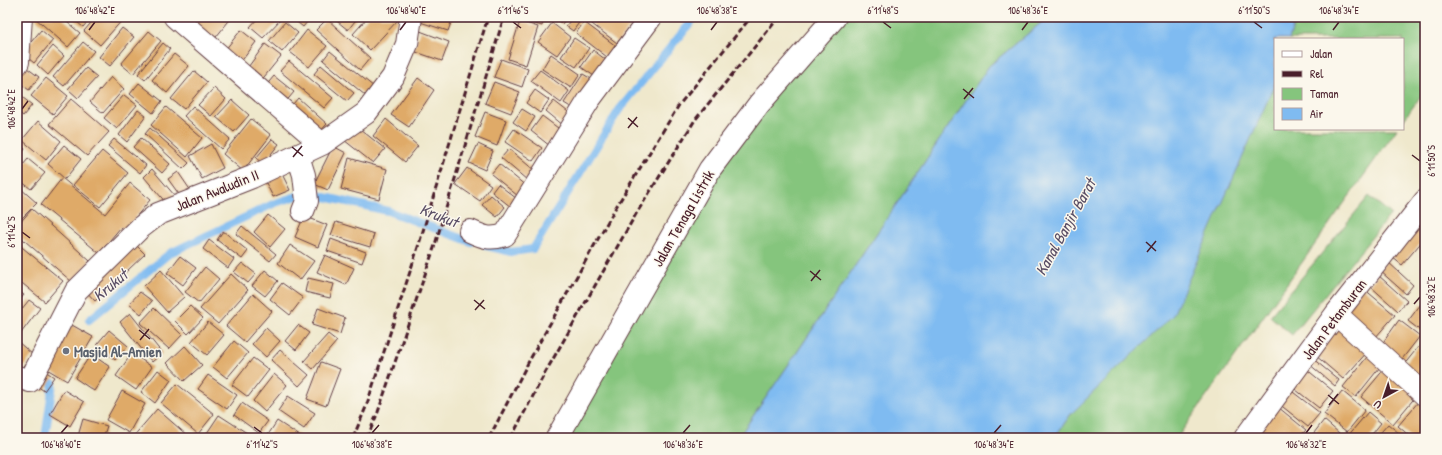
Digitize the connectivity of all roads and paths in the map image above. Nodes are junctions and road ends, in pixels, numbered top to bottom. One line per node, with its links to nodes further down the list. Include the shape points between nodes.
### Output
1 (175, 17): 7 (street)
2 (411, 17): 7 (street, Jalan Awaludin II, via 407,44 393,77 366,113)
3 (651, 17): 11 (street, via 589,100 505,235 484,238)
4 (835, 17): 15 (street, Jalan Tenaga Listrik, via 759,104 710,169)
5 (20, 23): 6 (street)
6 (17, 64)
7 (322, 144): 8 (street, Jalan Awaludin II)
8 (301, 165): 10 (street); 13 (street, Jalan Awaludin II, via 252,177 158,214 140,228 76,291)
9 (1425, 202): 12 (street, Jalan Petamburan)
10 (305, 206)
11 (470, 231)
12 (1336, 314): 14 (street); 16 (street, Jalan Petamburan)
13 (23, 379)
14 (1425, 395)
15 (557, 438)
16 (1246, 438)

